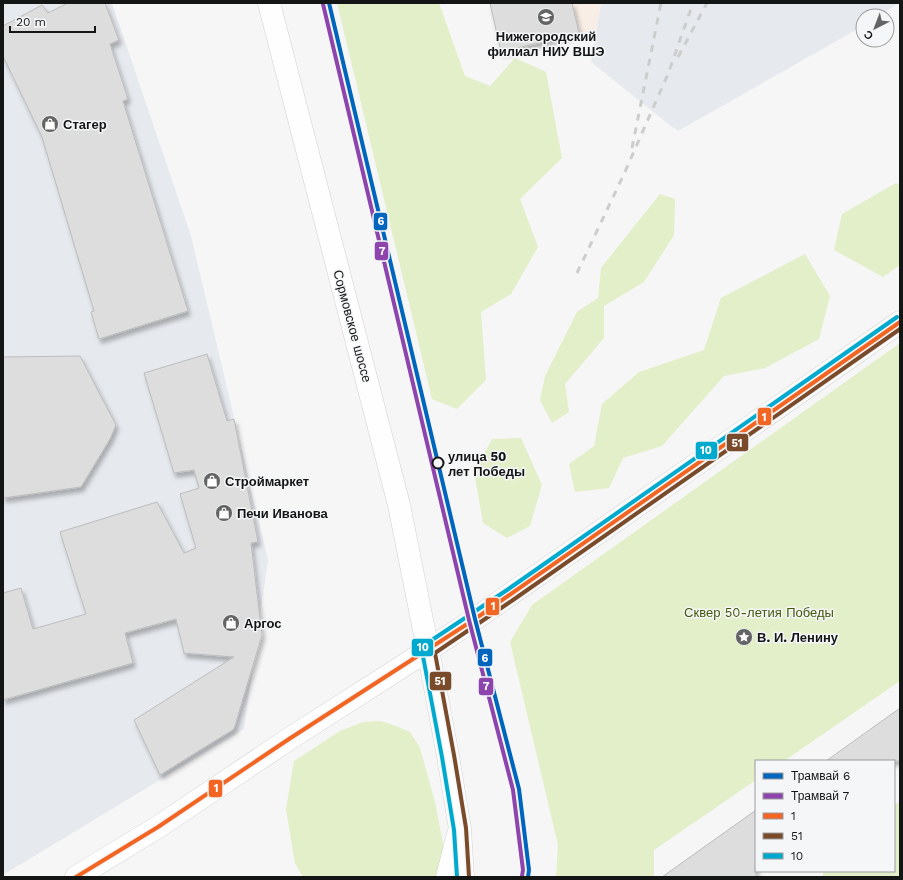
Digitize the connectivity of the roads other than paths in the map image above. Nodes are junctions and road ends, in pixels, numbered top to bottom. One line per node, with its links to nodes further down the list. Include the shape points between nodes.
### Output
1 (269, 3): 3 (main road, Сормовское шоссе, via 399,505)
2 (900, 322): 3 (main road)
3 (428, 650): 4 (main road, Сормовское шоссе); 5 (main road, via 289,738 158,827)
4 (460, 829): 6 (main road); 7 (main road, Сормовское шоссе)
5 (76, 877)
6 (447, 877)
7 (463, 877)

